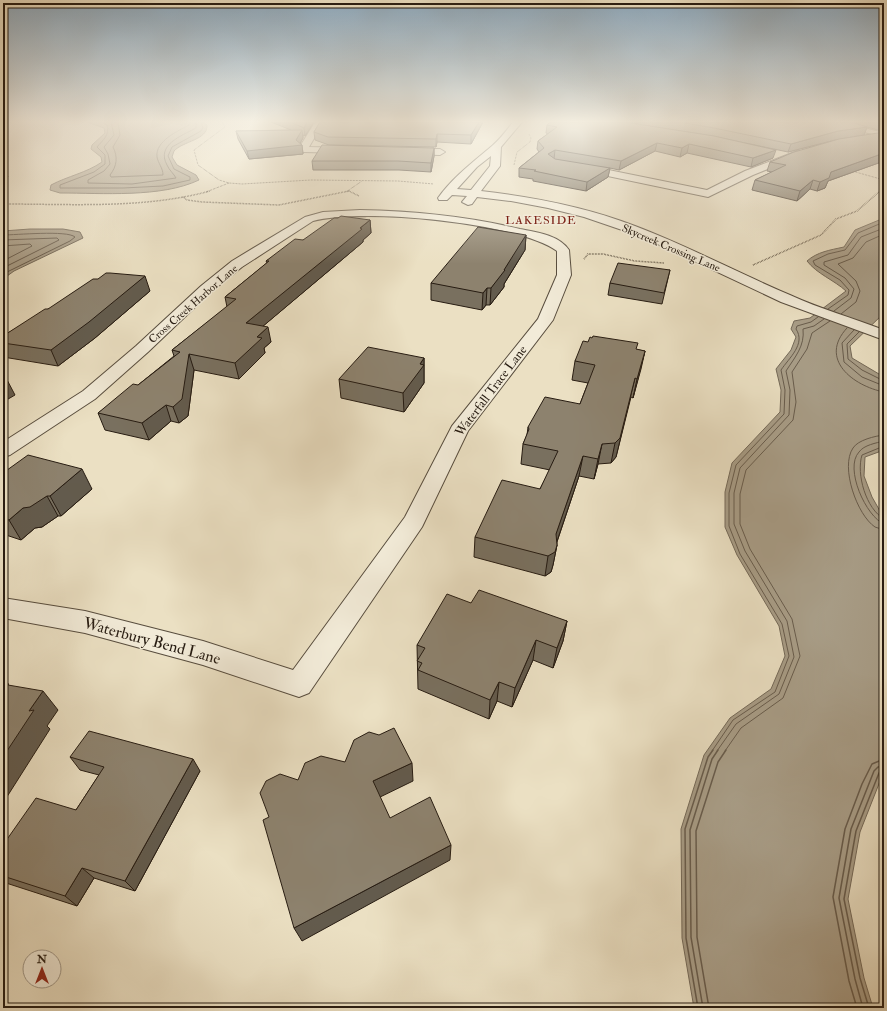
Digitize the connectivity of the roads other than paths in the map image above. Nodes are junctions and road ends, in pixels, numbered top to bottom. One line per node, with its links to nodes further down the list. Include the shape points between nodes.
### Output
1 (470, 169): 5 (street)
2 (494, 169): 6 (street)
3 (591, 169): 4 (street, via 708,194)
4 (758, 169)
5 (452, 188): 6 (street, Skycreek Crossing Lane); 7 (street)
6 (475, 194): 8 (street); 9 (street, Skycreek Crossing Lane, via 548,205 629,228 786,299)
7 (429, 216): 8 (street, Waterfall Trace Lane); 10 (street, Cross Creek Harbor Lane, via 360,213 323,215 309,219 243,260 206,289 89,395)
8 (455, 219): 12 (street, Waterfall Trace Lane, via 486,224 552,242 563,250 564,275 545,320 459,430 414,521)
9 (884, 335)
10 (3, 451)
11 (3, 608): 12 (street, Waterbury Bend Lane, via 84,622 203,654)
12 (299, 684)

